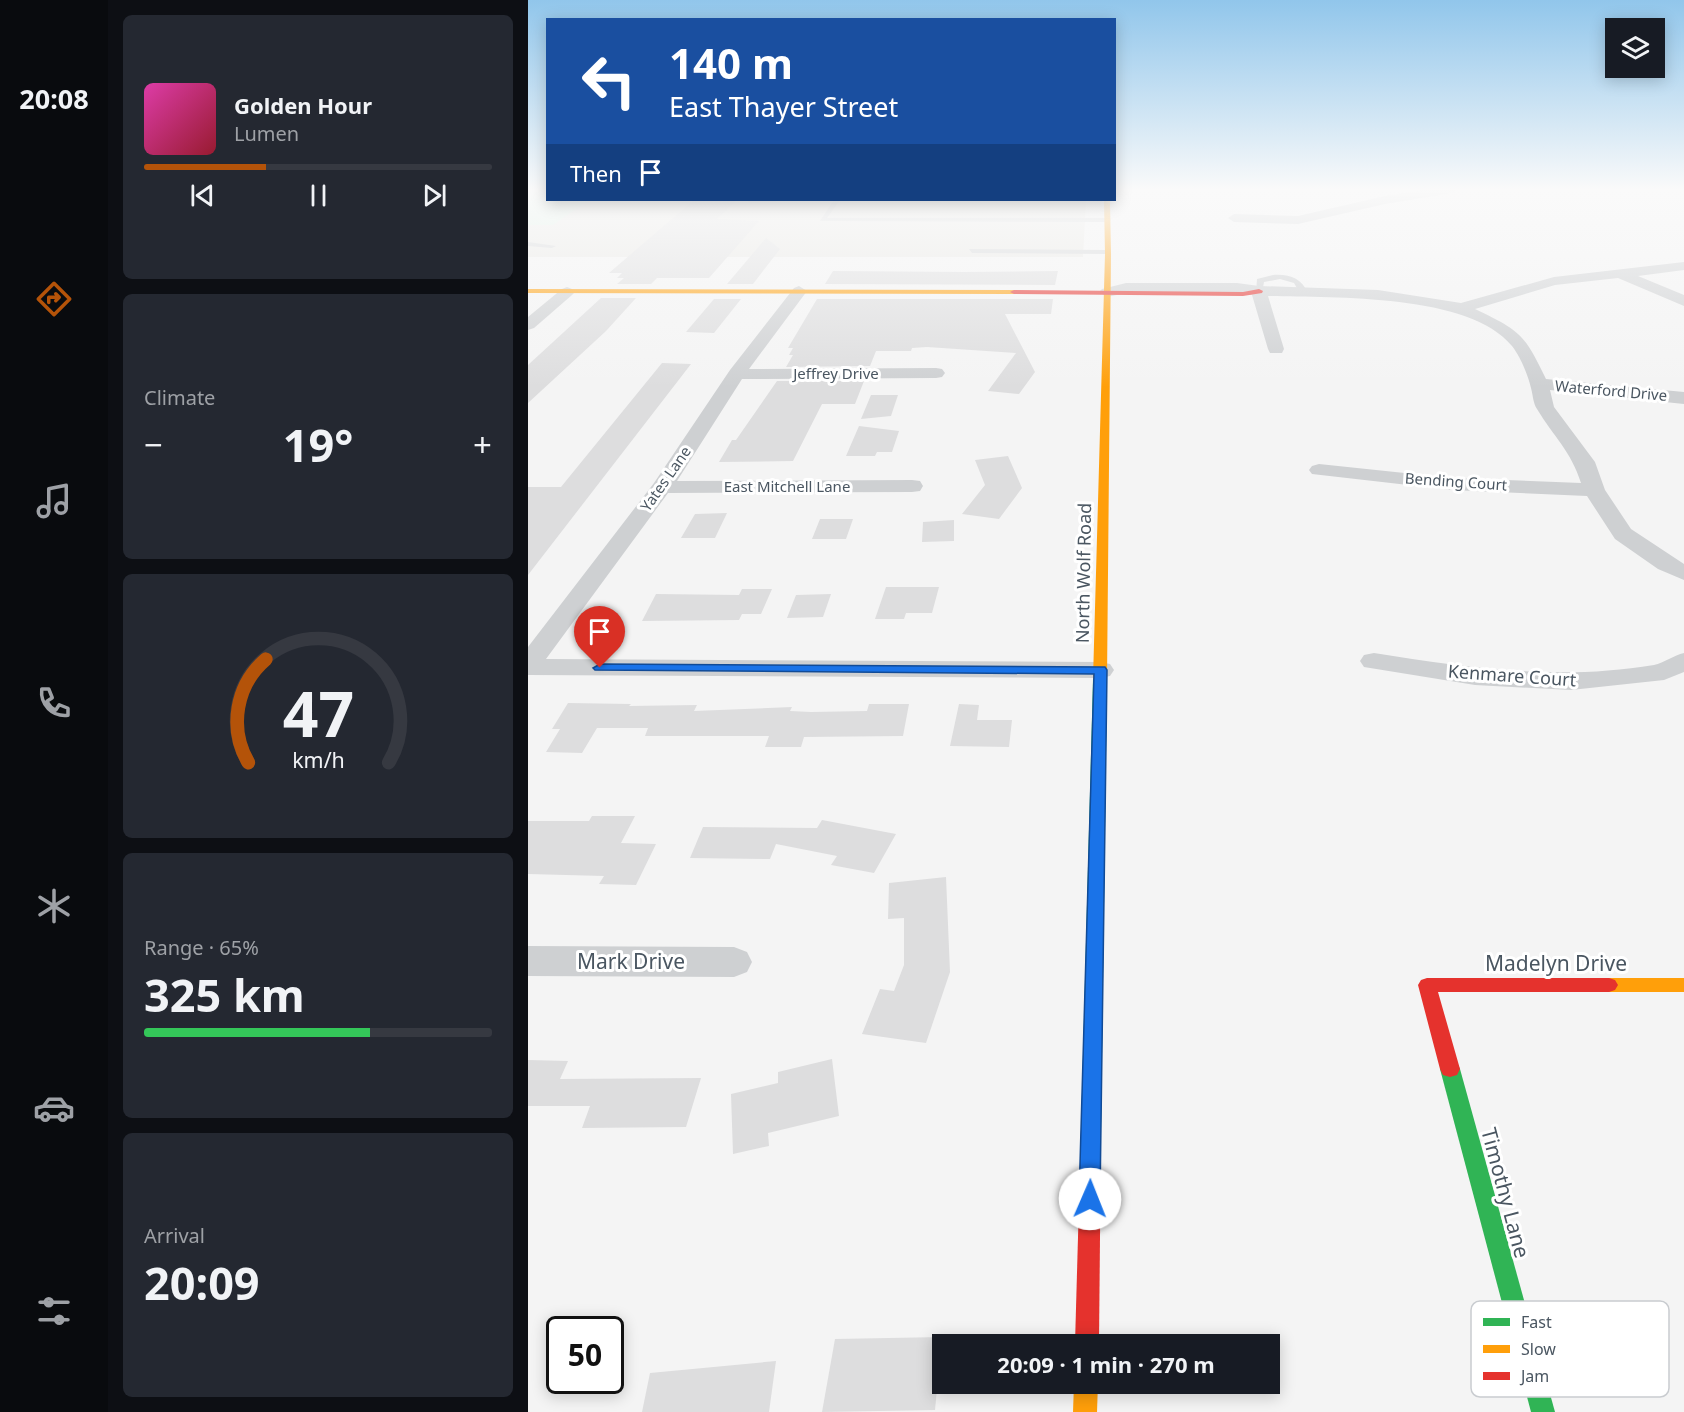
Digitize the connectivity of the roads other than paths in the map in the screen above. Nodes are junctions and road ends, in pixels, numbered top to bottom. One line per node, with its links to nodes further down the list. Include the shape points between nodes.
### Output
1 (1107, 255): 8 (main road, North Wolf Road)
2 (1684, 266): 3 (street)
3 (1619, 273): 9 (street); 10 (street, via 1554,281)
4 (528, 291): 5 (main road)
5 (567, 291): 6 (main road); 11 (street)
6 (798, 291): 8 (main road); 13 (street, Yates Lane)
7 (1258, 291): 8 (street, via 1126,288); 10 (street, via 1378,295); 12 (street)
8 (1107, 292): 25 (main road, North Wolf Road)
9 (1684, 301)
10 (1461, 308): 15 (street, via 1504,329 1521,345)
11 (528, 325)
12 (1276, 349)
13 (736, 374): 14 (street, Jeffrey Drive); 19 (street, Yates Lane)
14 (936, 374)
15 (1539, 384): 16 (street, Waterford Drive); 20 (street, via 1545,407 1585,462)
16 (1684, 398)
17 (1319, 470): 20 (street, Bending Court, via 1452,484)
18 (912, 486): 19 (street, East Mitchell Lane)
19 (662, 487): 22 (street, Yates Lane)
20 (1594, 490): 21 (street, via 1623,534)
21 (1684, 573)
22 (531, 657): 25 (street)
23 (1374, 661): 24 (street, Kenmare Court, via 1475,677 1571,682 1664,672)
24 (1684, 661)
25 (1100, 670): 31 (main road, North Wolf Road)
26 (528, 962): 27 (street, Mark Drive)
27 (734, 962)
28 (1427, 985): 29 (main road, Madelyn Drive); 30 (main road, Timothy Lane)
29 (1684, 985)
30 (1513, 1301)
31 (1087, 1334)
32 (1086, 1394): 34 (main road)
33 (1539, 1397): 35 (main road, Timothy Lane)
34 (1085, 1412)
35 (1543, 1412)

